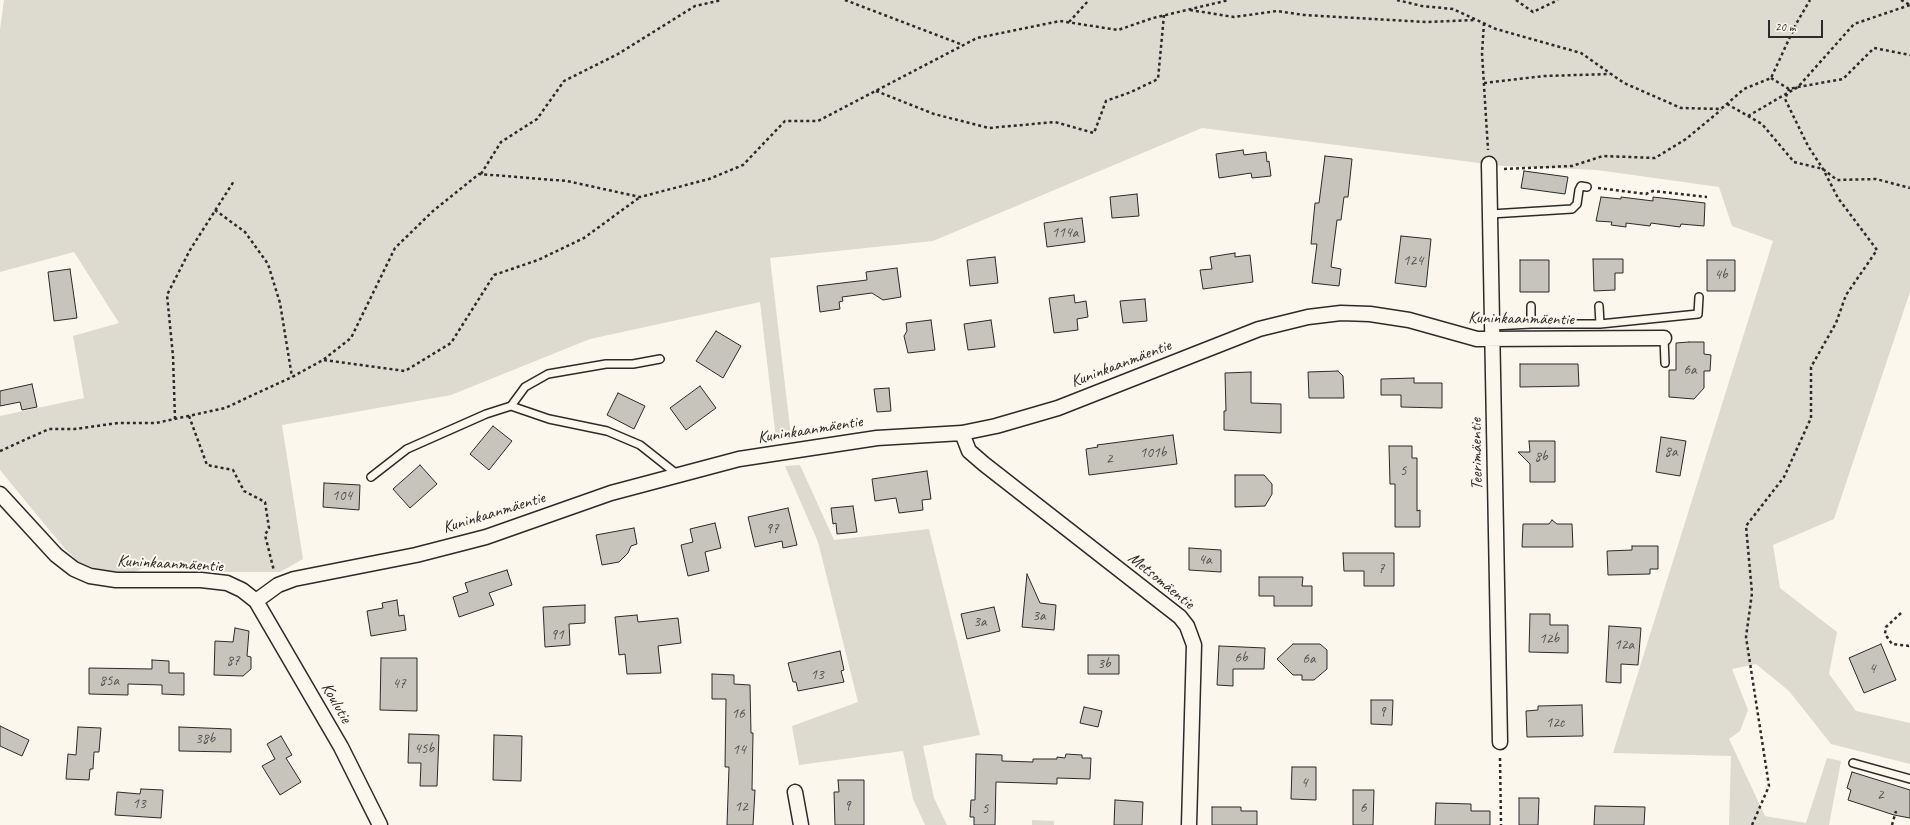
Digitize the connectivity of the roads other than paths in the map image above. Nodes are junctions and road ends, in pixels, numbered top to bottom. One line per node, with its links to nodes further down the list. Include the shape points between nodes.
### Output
1 (1489, 164): 3 (street, Teerimäentie)
2 (1588, 187): 3 (lane, via 1581,186 1577,204 1572,209)
3 (1490, 214): 9 (street, Teerimäentie)
4 (1699, 297): 8 (lane, via 1698,314)
5 (1531, 306): 7 (lane)
6 (1599, 306): 8 (lane)
7 (1531, 324): 8 (lane); 9 (lane)
8 (1600, 324)
9 (1493, 332): 10 (street, Kuninkaanmäentie); 14 (street, Kuninkaanmäentie, via 1463,336 1409,320 1370,314 1341,313 1308,318 1259,328 1058,408); 19 (street, Teerimäentie)
10 (1664, 338): 12 (lane)
11 (660, 359): 13 (lane, via 633,364 606,364 548,374 525,387)
12 (1664, 363)
13 (511, 406): 15 (lane, via 549,419 607,431 640,445); 16 (lane, via 486,414 407,449)
14 (962, 433): 15 (street, Kuninkaanmäentie, via 878,438 739,459); 25 (street, Metsomäentie, via 969,451 984,464 1180,616 1187,626 1194,645)
15 (679, 476): 18 (street, Kuninkaanmäentie, via 611,494 478,539 416,555 294,579 278,585)
16 (371, 477)
17 (0, 494): 18 (street, Kuninkaanmäentie, via 56,555 74,569 90,576 116,580 201,580 227,583)
18 (256, 601): 23 (street, Koulutie, via 340,747)
19 (1500, 742)
20 (1853, 762): 21 (lane)
21 (1910, 779)
22 (795, 792): 24 (street)
23 (380, 825)
24 (801, 825)
25 (1189, 825)

